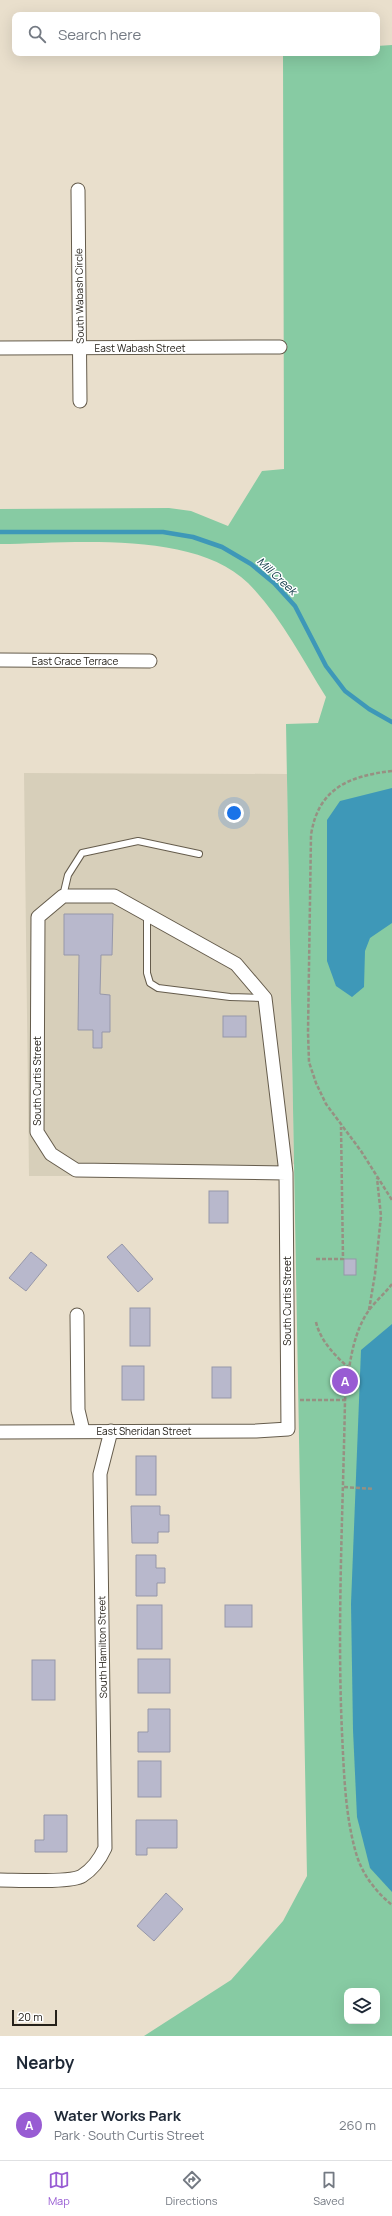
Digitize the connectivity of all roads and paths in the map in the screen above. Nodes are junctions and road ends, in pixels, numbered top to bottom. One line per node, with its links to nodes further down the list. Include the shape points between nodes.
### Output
1 (78, 190): 4 (street, South Wabash Circle)
2 (280, 347): 4 (street, East Wabash Street)
3 (0, 348): 4 (street, East Wabash Street)
4 (80, 348): 5 (street, South Wabash Circle)
5 (80, 401)
6 (0, 660): 7 (street, East Grace Terrace)
7 (150, 661)
8 (392, 771): 13 (path, via 357,778 330,792 318,809 312,829 309,1062 326,1104)
9 (199, 854): 10 (lane, via 138,840 82,852 68,875)
10 (63, 896): 11 (street, via 114,896); 14 (street, South Curtis Street, via 38,917 37,1132 51,1154 76,1170)
11 (147, 914): 12 (street, via 236,964); 12 (lane, via 147,973 150,983 158,988 230,997)
12 (265, 998): 14 (street, South Curtis Street)
13 (341, 1127): 15 (path, via 361,1151); 17 (path, via 343,1259)
14 (286, 1173): 23 (street, South Curtis Street)
15 (377, 1178): 16 (path); 19 (path, via 381,1216)
16 (392, 1200)
17 (316, 1259)
18 (392, 1284): 19 (path)
19 (369, 1310): 22 (path, via 358,1331)
20 (77, 1315): 26 (street, via 78,1410)
21 (316, 1322): 22 (path, via 318,1331 336,1358)
22 (349, 1368): 24 (path)
23 (288, 1400): 24 (path); 25 (street, South Curtis Street)
24 (345, 1400): 29 (path)
25 (288, 1429): 27 (street, East Sheridan Street)
26 (83, 1431): 27 (street, East Sheridan Street); 28 (street, East Sheridan Street)
27 (111, 1431): 31 (street, South Hamilton Street, via 100,1474 105,1848 99,1862 81,1877)
28 (0, 1432)
29 (344, 1487): 30 (path); 32 (path, via 340,1670 349,1823 357,1854 366,1875 379,1894)
30 (374, 1489)
31 (0, 1880)
32 (392, 1905)

